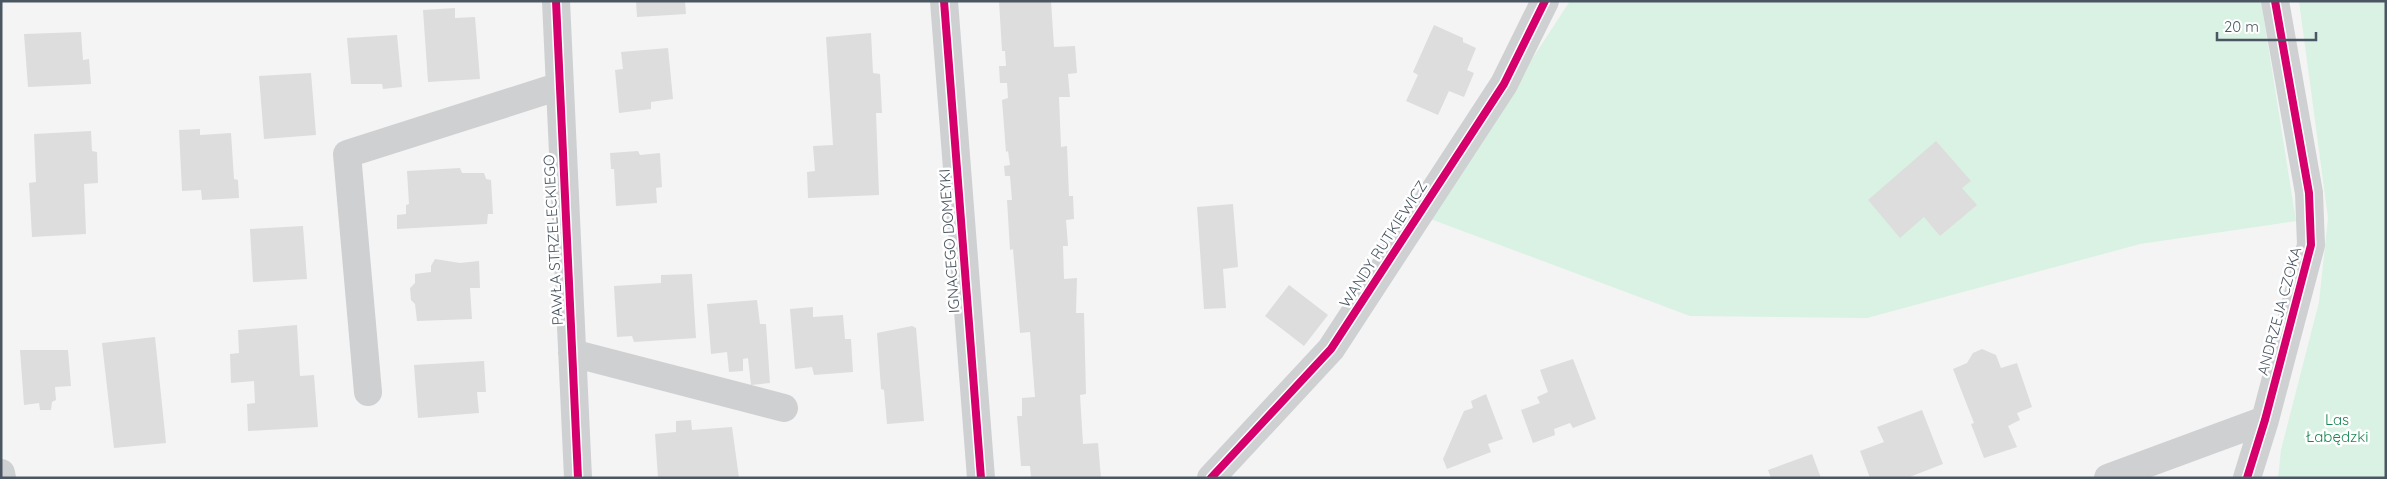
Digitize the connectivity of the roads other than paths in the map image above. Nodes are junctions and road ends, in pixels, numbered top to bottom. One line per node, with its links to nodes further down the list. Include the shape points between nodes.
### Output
1 (556, 1): 5 (street, PAWŁA STRZELECKIEGO)
2 (944, 1): 13 (street, IGNACEGO DOMEYKI)
3 (1545, 1): 14 (street, WANDY RUTKIEWICZ, via 1504,84 1331,348)
4 (2275, 1): 9 (street, ANDRZEJA CZOKA, via 2309,193 2311,245)
5 (560, 86): 6 (street, PAWŁA STRZELECKIEGO); 7 (street, via 347,154)
6 (572, 353): 8 (street); 12 (street, PAWŁA STRZELECKIEGO)
7 (368, 392)
8 (784, 408)
9 (2265, 420): 15 (street); 16 (street, ANDRZEJA CZOKA)
10 (1, 473): 11 (street)
11 (2, 478)
12 (578, 478)
13 (981, 478)
14 (1211, 478)
15 (2108, 478)
16 (2247, 478)

